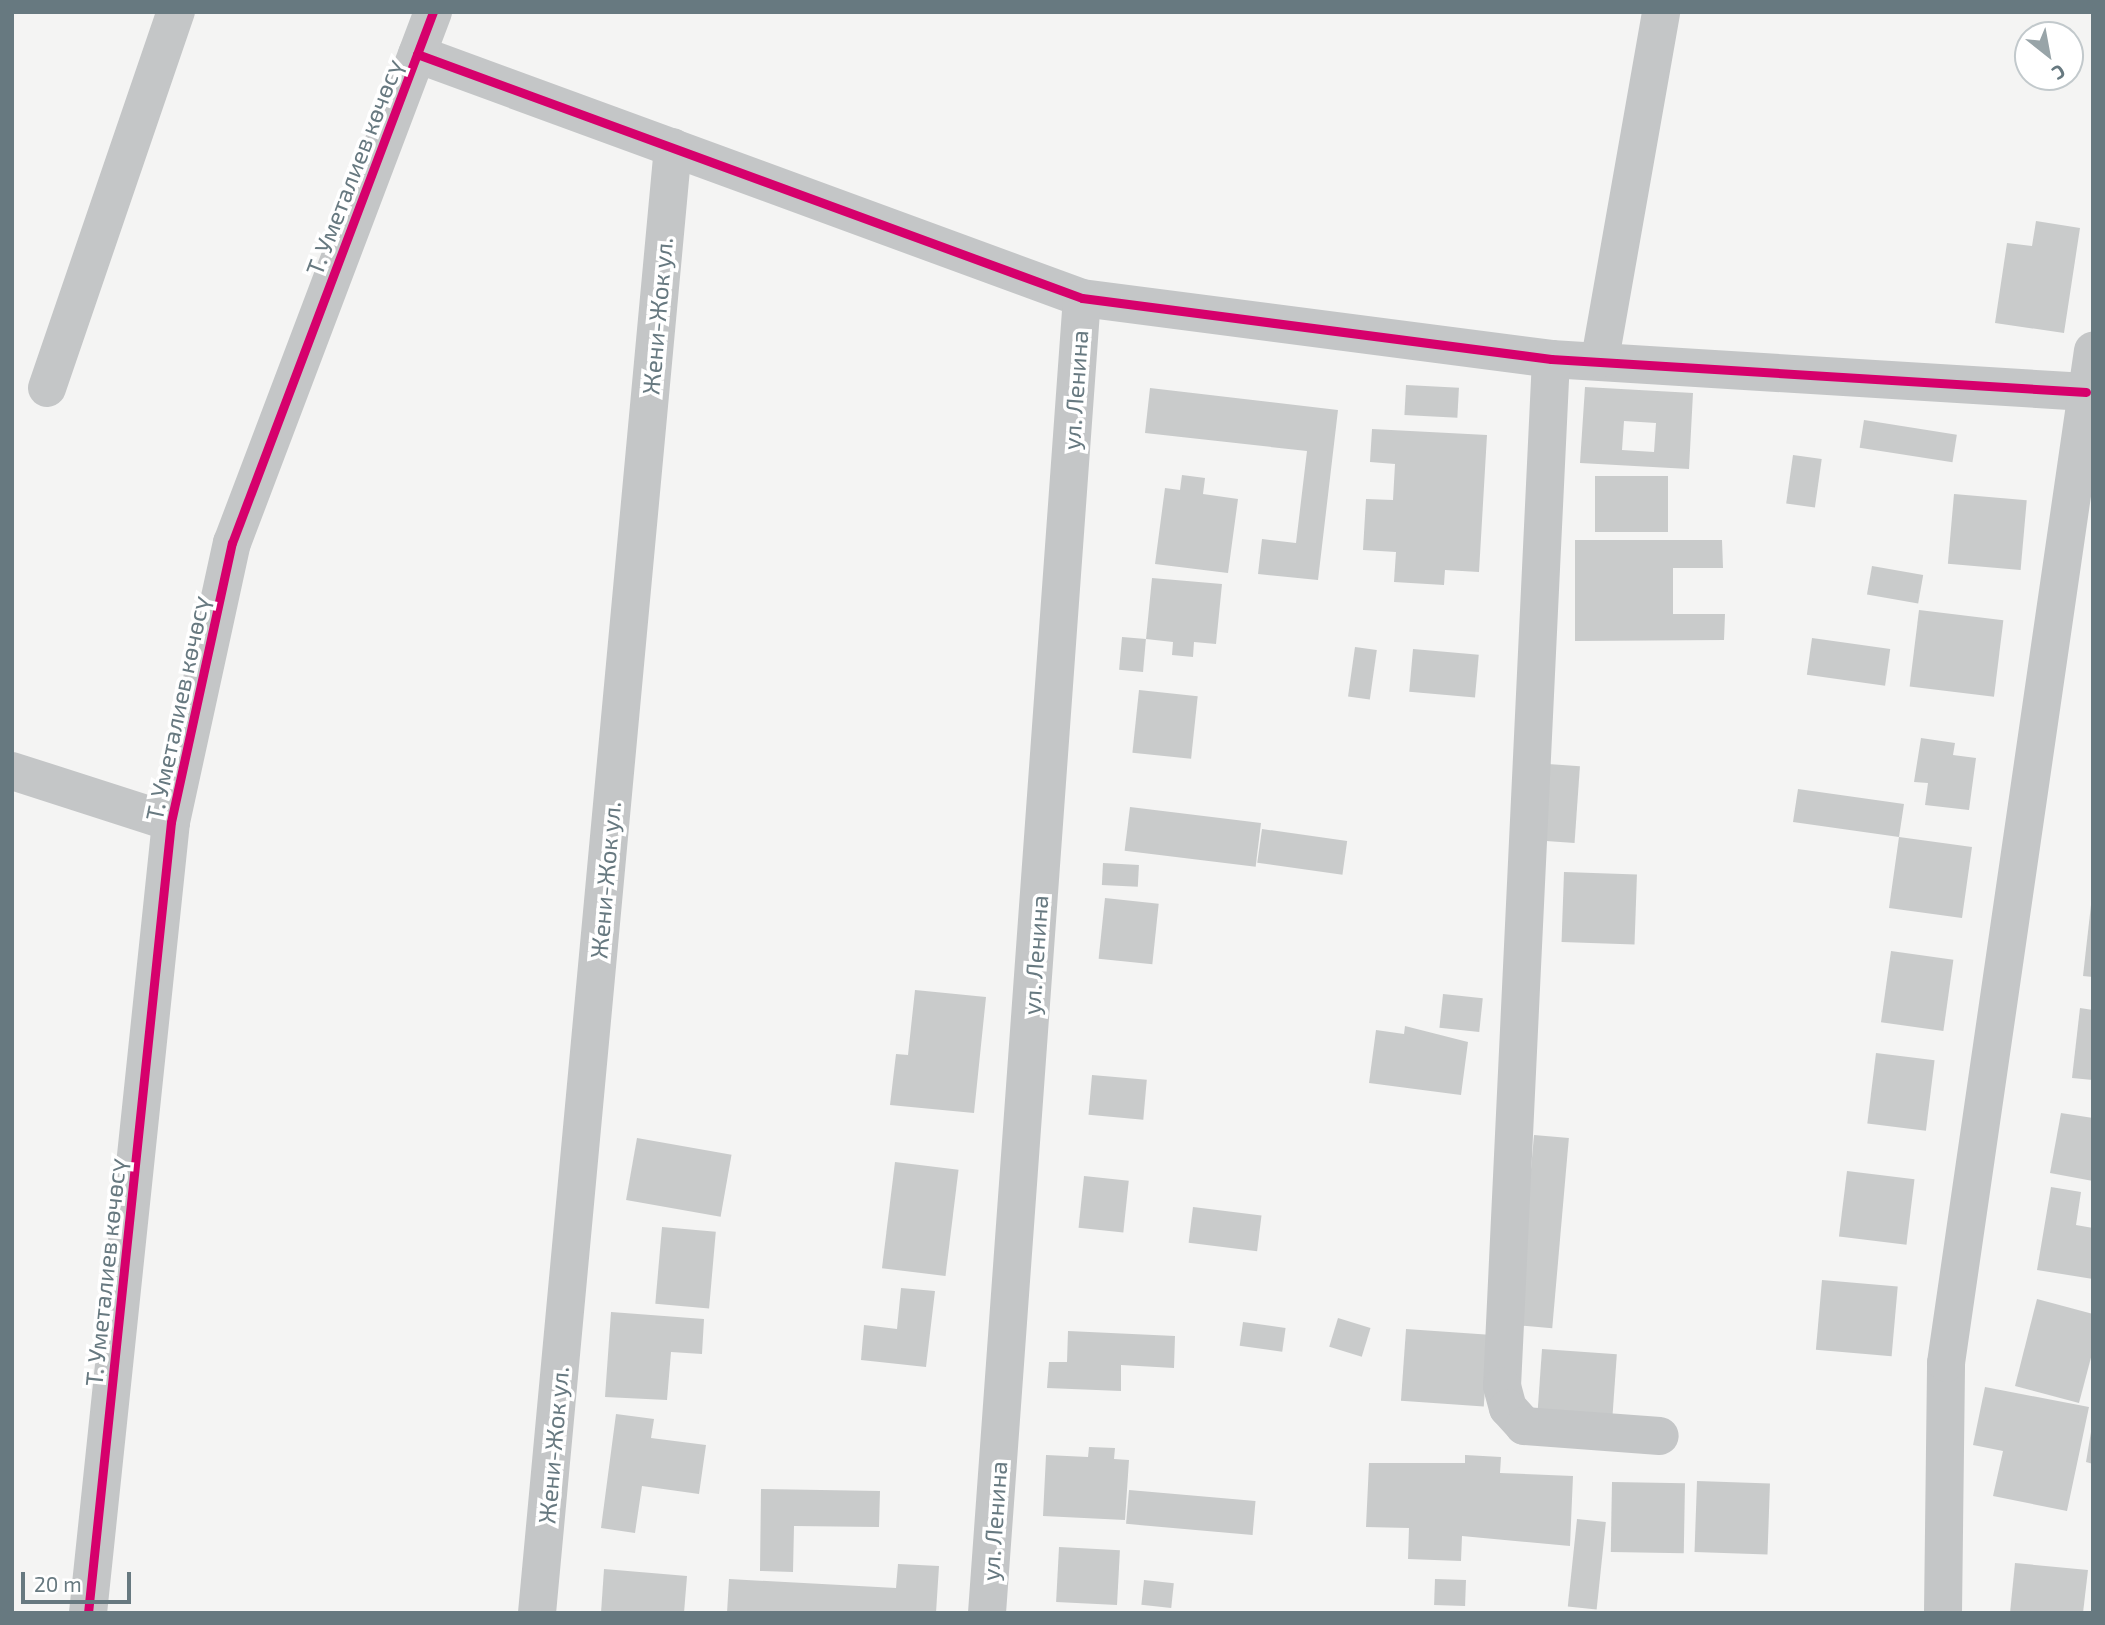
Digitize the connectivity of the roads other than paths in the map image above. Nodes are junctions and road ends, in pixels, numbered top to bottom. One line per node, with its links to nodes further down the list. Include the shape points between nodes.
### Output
1 (176, 12): 10 (street)
2 (433, 12): 4 (street, Т. Уметалиев көчөсү)
3 (1661, 12): 9 (street)
4 (417, 54): 5 (street); 13 (street, Т. Уметалиев көчөсү, via 232,544)
5 (673, 148): 6 (street); 16 (street, Жени-Жок ул.)
6 (1082, 298): 8 (street); 17 (street, ул. Ленина)
7 (2093, 351): 11 (street)
8 (1551, 359): 9 (street); 14 (street, via 1502,1387 1508,1408 1524,1426)
9 (1600, 359): 11 (street)
10 (47, 388)
11 (2086, 392): 18 (street, via 1946,1363)
12 (12, 771): 13 (street)
13 (171, 822): 15 (street, Т. Уметалиев көчөсү)
14 (1660, 1436)
15 (88, 1613)
16 (537, 1613)
17 (987, 1613)
18 (1943, 1613)

